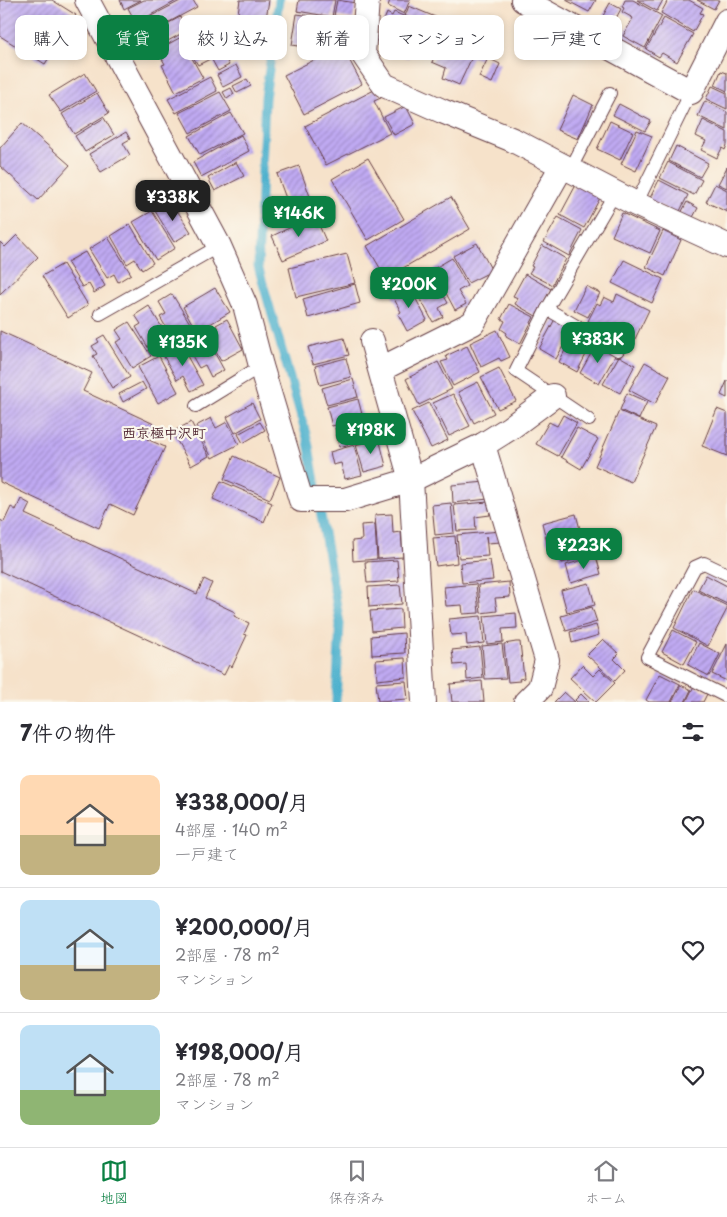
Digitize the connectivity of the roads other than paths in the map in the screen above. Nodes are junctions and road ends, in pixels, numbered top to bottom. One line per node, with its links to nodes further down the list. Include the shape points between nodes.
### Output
1 (87, 0): 10 (street)
2 (368, 0): 7 (street, via 363,54 384,85 513,140)
3 (523, 0): 5 (street)
4 (727, 21): 5 (street)
5 (691, 92): 9 (lane)
6 (610, 93): 7 (lane)
7 (566, 168): 8 (street); 17 (street, via 473,323)
8 (615, 193): 9 (street); 12 (lane)
9 (636, 204): 11 (street)
10 (219, 246): 13 (lane); 16 (street, via 245,304)
11 (727, 246)
12 (547, 309): 15 (lane); 18 (lane, via 516,371)
13 (100, 314)
14 (372, 341): 17 (street)
15 (618, 350)
16 (261, 366): 19 (lane); 22 (street, via 301,500 345,500)
17 (381, 369): 22 (street)
18 (553, 396): 20 (lane); 21 (street)
19 (196, 406)
20 (589, 420)
21 (483, 445): 22 (street); 26 (street, via 547,660 540,688)
22 (411, 480): 25 (street)
23 (727, 574): 24 (lane, via 704,563 695,567 647,657)
24 (727, 697)
25 (424, 702)
26 (526, 702)

